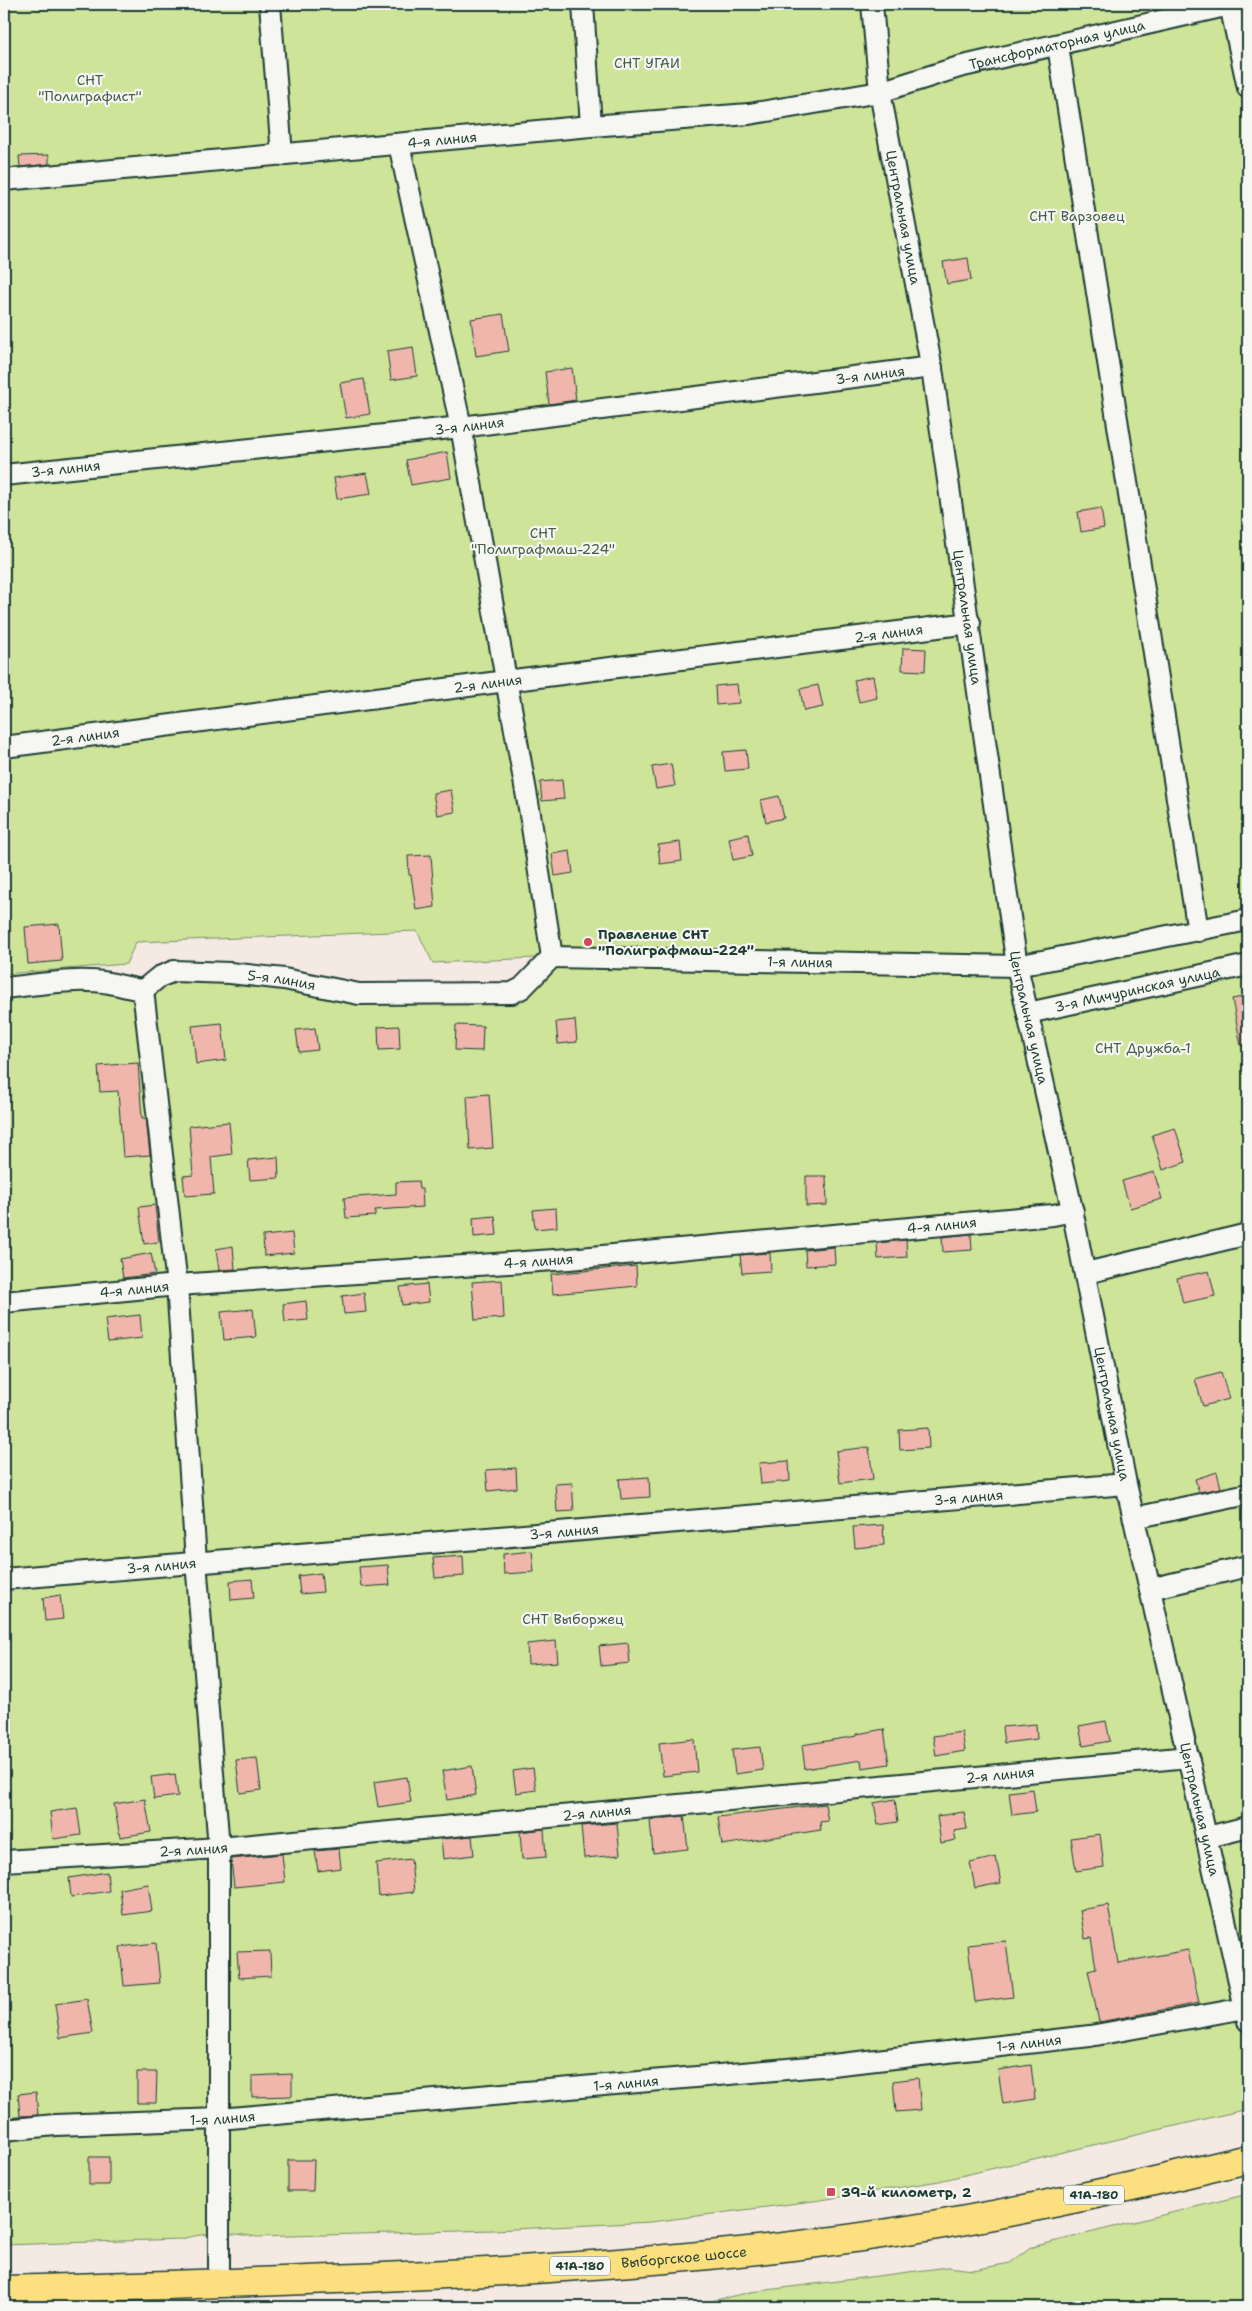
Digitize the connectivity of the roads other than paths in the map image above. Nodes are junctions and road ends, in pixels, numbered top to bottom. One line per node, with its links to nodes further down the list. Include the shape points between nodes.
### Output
1 (270, 4): 10 (street)
2 (583, 4): 8 (street)
3 (872, 4): 7 (street, Центральная улица)
4 (1232, 4): 5 (street, Трансформаторная улица); 6 (street)
5 (1058, 46): 7 (street, Трансформаторная улица, via 958,67); 19 (street)
6 (1248, 88)
7 (880, 92): 8 (street, 4-я линия, via 749,114); 12 (street, Центральная улица)
8 (591, 126): 9 (street, 4-я линия)
9 (399, 144): 10 (street, 4-я линия); 13 (street)
10 (282, 155): 11 (street, 4-я линия)
11 (4, 180)
12 (932, 366): 13 (street, 3-я линия); 15 (street, Центральная улица)
13 (461, 427): 14 (street, 3-я линия); 16 (street)
14 (4, 475)
15 (970, 623): 16 (street, 2-я линия); 22 (street, Центральная улица)
16 (506, 681): 17 (street, 2-я линия); 20 (street)
17 (4, 747)
18 (1248, 920): 19 (street, 1-я линия)
19 (1198, 930): 22 (street, 1-я линия)
20 (552, 957): 22 (street, 1-я линия); 24 (street, 5-я линия, via 522,988 512,993 359,994 275,978 174,971 159,977)
21 (1248, 965): 25 (street, 3-я Мичуринская улица)
22 (1017, 966): 25 (street, Центральная улица)
23 (4, 988): 24 (street, via 84,982 110,983)
24 (143, 990): 29 (street)
25 (1028, 1012): 26 (street, Центральная улица)
26 (1073, 1211): 28 (street, Центральная улица); 29 (street, 4-я линия, via 570,1259)
27 (1248, 1234): 28 (street)
28 (1086, 1273): 31 (street, Центральная улица)
29 (177, 1285): 30 (street, 4-я линия); 34 (street)
30 (4, 1302)
31 (1126, 1484): 33 (street, Центральная улица); 34 (street, 3-я линия)
32 (1248, 1494): 33 (street)
33 (1134, 1518): 37 (street, Центральная улица)
34 (196, 1561): 36 (street, 3-я линия); 41 (street)
35 (1248, 1566): 37 (street)
36 (4, 1579)
37 (1150, 1589): 38 (street, Центральная улица)
38 (1189, 1757): 40 (street, Центральная улица); 41 (street, 2-я линия)
39 (1248, 1827): 40 (street)
40 (1208, 1837): 43 (street, Центральная улица)
41 (219, 1848): 42 (street, 2-я линия); 44 (street)
42 (4, 1861)
43 (1247, 2015): 44 (street, 1-я линия, via 939,2054)
44 (219, 2119): 45 (street, 1-я линия); 47 (street)
45 (4, 2130)
46 (1248, 2159): 47 (main road, Выборгское шоссе / 41А-180, via 1115,2190 939,2224 811,2244 548,2268)
47 (219, 2282): 48 (main road, 41А-180)
48 (4, 2290)

